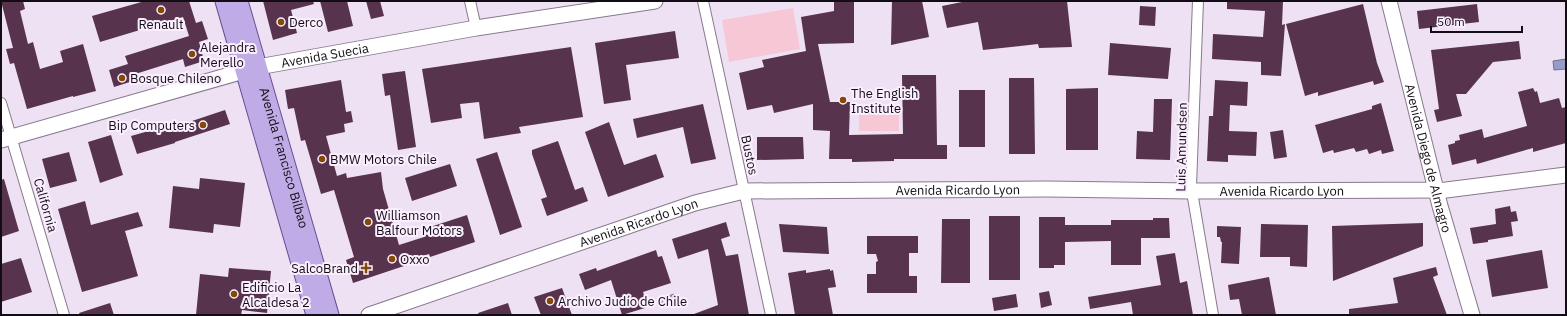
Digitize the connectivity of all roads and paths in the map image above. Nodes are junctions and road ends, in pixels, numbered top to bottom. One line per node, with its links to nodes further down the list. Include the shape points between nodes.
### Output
1 (224, 1): 9 (main road, Avenida Francisco Bilbao)
2 (239, 1): 9 (main road, Avenida Francisco Bilbao)
3 (470, 1): 8 (street)
4 (655, 1): 8 (street, Avenida Suecia)
5 (703, 1): 14 (street, Bustos)
6 (1198, 1): 15 (street, Luis Amundsen)
7 (1389, 1): 13 (street, Avenida Diego de Almagro)
8 (476, 28): 9 (street, Avenida Suecia)
9 (251, 69): 11 (street, Avenida Suecia); 17 (main road, Avenida Francisco Bilbao); 18 (main road, Avenida Francisco Bilbao)
10 (1, 103): 11 (street, California)
11 (6, 139): 16 (street, California)
12 (1566, 175): 13 (street, Avenida Ricardo Lyon)
13 (1435, 190): 15 (street, Avenida Ricardo Lyon); 22 (street, Avenida Diego de Almagro)
14 (744, 191): 15 (street, Avenida Ricardo Lyon); 19 (street, Avenida Ricardo Lyon, via 695,203); 20 (street, Bustos)
15 (1192, 191): 21 (street, Luis Amundsen)
16 (64, 315)
17 (315, 315)
18 (330, 315)
19 (369, 315)
20 (771, 315)
21 (1213, 315)
22 (1472, 315)

